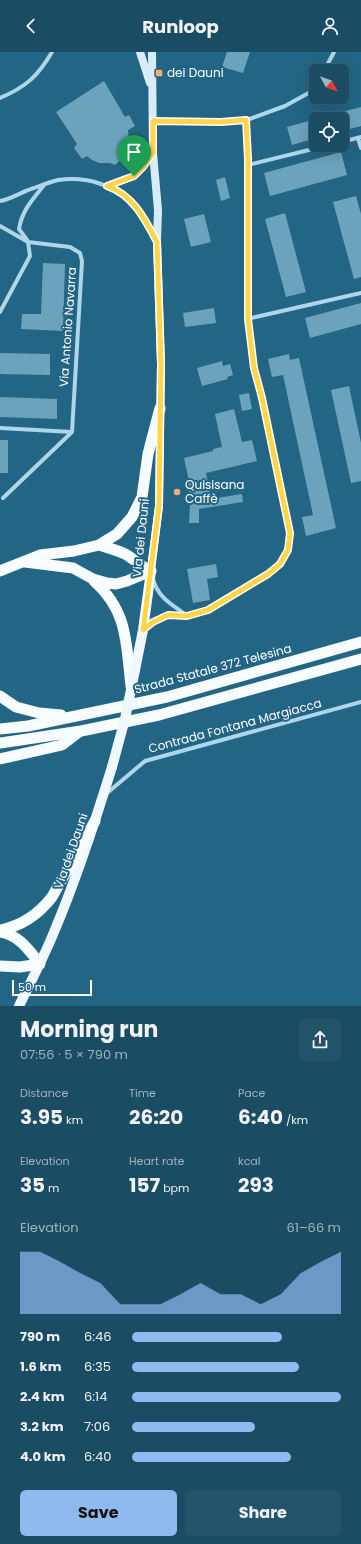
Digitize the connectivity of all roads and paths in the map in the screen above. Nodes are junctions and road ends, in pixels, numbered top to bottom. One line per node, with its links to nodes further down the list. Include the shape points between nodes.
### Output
1 (52, 52): 8 (street, via 42,69 28,83)
2 (140, 52): 6 (main road)
3 (152, 52): 6 (main road, Via dei Dauni)
4 (334, 52): 5 (street)
5 (328, 64)
6 (152, 90): 10 (main road, Via dei Dauni)
7 (309, 93): 9 (street, via 285,106)
8 (0, 98)
9 (246, 120): 10 (street); 16 (street)
10 (153, 121): 15 (main road, Via dei Dauni)
11 (359, 137): 12 (street); 13 (street)
12 (349, 140)
13 (361, 148)
14 (309, 150): 16 (street)
15 (153, 153): 18 (street, via 134,176); 22 (main road, Via dei Dauni, via 158,210)
16 (248, 165): 25 (street)
17 (45, 184): 18 (street, via 58,180 87,179); 19 (street); 21 (street, via 27,205 21,218 19,229)
18 (107, 186): 22 (street, via 127,196 149,226)
19 (0, 201)
20 (0, 226): 21 (street, Via Antonio Navarra)
21 (28, 242): 24 (street, via 30,256); 28 (street, Via Antonio Navarra, via 70,247 80,252 82,261)
22 (157, 242): 26 (main road, Via dei Dauni)
23 (361, 293): 25 (street)
24 (0, 312)
25 (248, 319): 35 (street, via 254,368 290,533 288,550 280,564 268,574 208,610)
26 (160, 408): 30 (highway, via 148,454 142,497 132,517 117,534); 33 (main road, Via dei Dauni, via 159,506)
27 (0, 428): 28 (street)
28 (72, 432): 29 (street)
29 (3, 498)
30 (99, 545): 31 (highway, via 40,555); 33 (highway, via 128,555 140,566)
31 (25, 562): 32 (highway); 34 (highway, via 73,568)
32 (0, 571)
33 (151, 571): 34 (highway, via 116,584); 35 (street, via 156,589); 36 (main road, Via dei Dauni)
34 (92, 579): 39 (highway, via 109,596 121,619)
35 (187, 616): 36 (street, via 168,615)
36 (143, 630): 39 (main road, Via dei Dauni, bridge)
37 (361, 642): 42 (highway, Strada Statale 372 Telesina, via 167,697)
38 (361, 659): 44 (highway, via 159,715)
39 (132, 688): 47 (main road, Via dei Dauni, bridge)
40 (0, 696): 42 (highway, via 16,707 39,713)
41 (361, 702): 47 (street, Contrada Fontana Margiacca, via 145,761)
42 (71, 716): 43 (highway, Strada Statale 372 Telesina, via 28,726)
43 (0, 729)
44 (81, 731): 45 (highway); 46 (highway, via 62,745)
45 (0, 743)
46 (0, 759)
47 (103, 797): 48 (main road, Via dei Dauni)
48 (95, 821): 49 (highway, via 44,907 27,921); 50 (main road, Via dei Dauni, via 68,898)
49 (0, 931): 50 (highway, via 20,940)
50 (40, 964): 51 (highway); 52 (main road, Via dei Dauni)
51 (0, 966)
52 (19, 1006)

